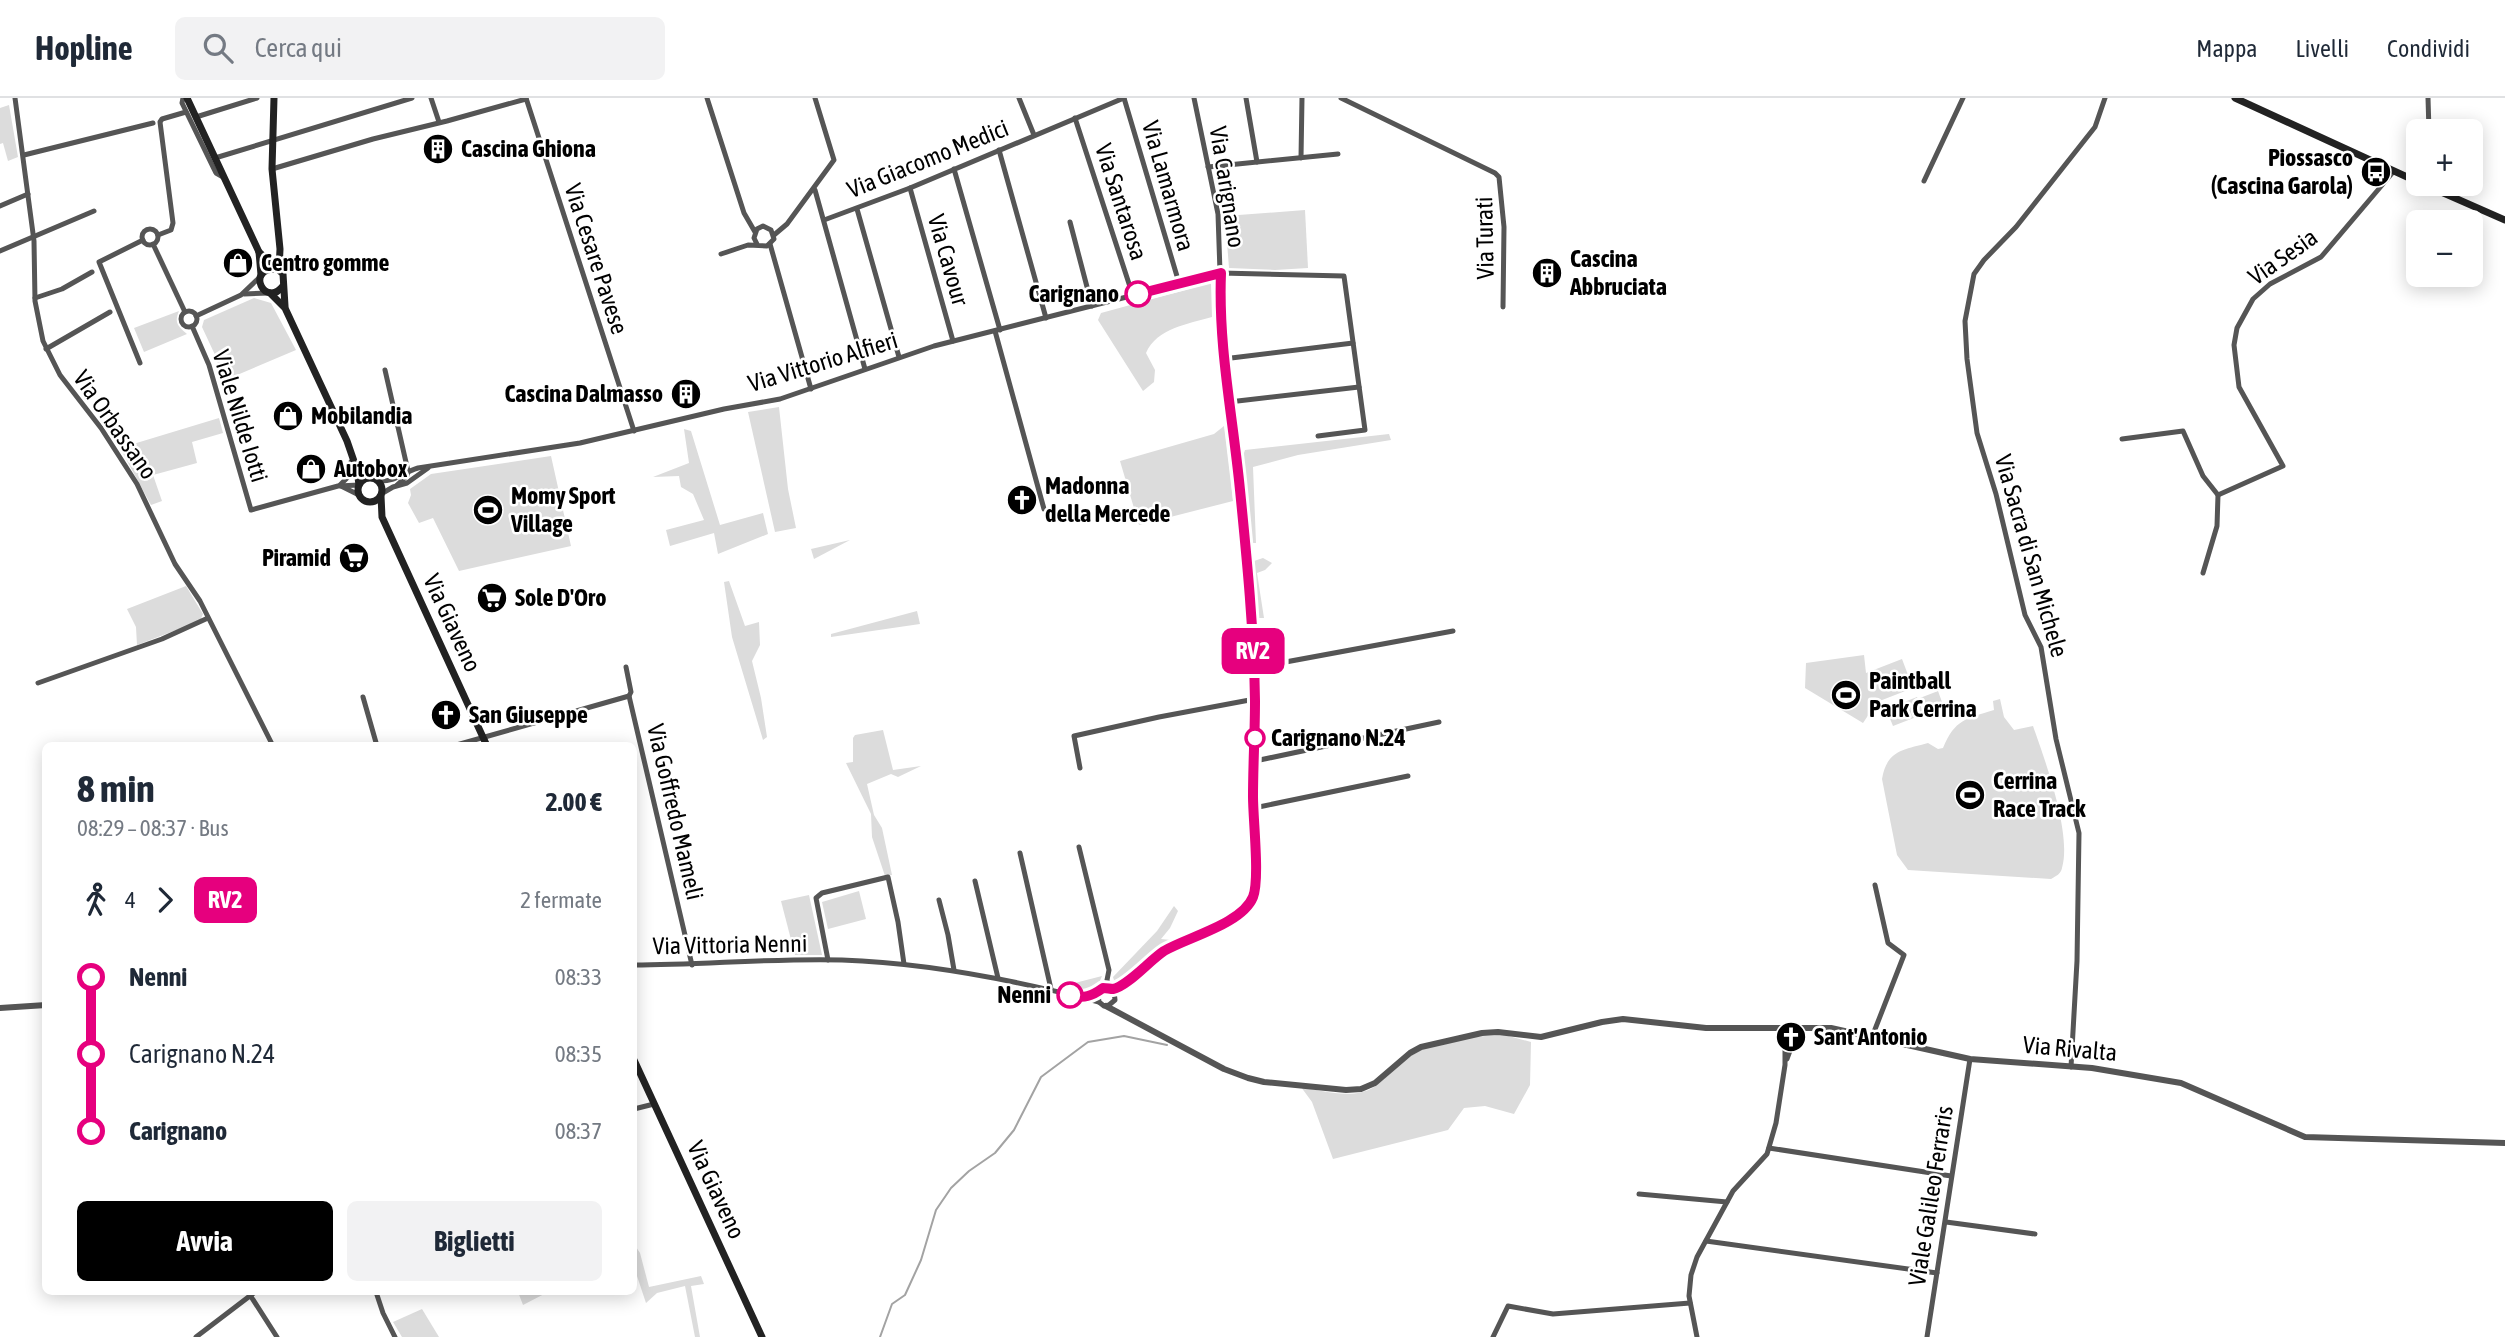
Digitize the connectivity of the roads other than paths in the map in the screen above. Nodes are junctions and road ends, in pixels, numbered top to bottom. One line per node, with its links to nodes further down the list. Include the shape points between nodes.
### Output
1 (15, 98): 30 (street, Via Orbassano)
2 (185, 98): 20 (street); 21 (main road, Via Giaveno)
3 (257, 98): 21 (street)
4 (274, 98): 27 (main road)
5 (412, 98): 27 (street)
6 (431, 98): 24 (street)
7 (526, 98): 24 (street); 93 (street, Via Cesare Pavese)
8 (707, 98): 54 (street)
9 (815, 98): 42 (street, via 834,160)
10 (1019, 98): 26 (street)
11 (1124, 98): 22 (street, Via Giacomo Medici); 67 (street, Via Lamarmora)
12 (1194, 98): 34 (street, Via Carignano)
13 (1246, 98): 33 (street)
14 (1302, 98): 32 (street)
15 (1341, 98): 74 (street, Via Turati, via 1499,177)
16 (1963, 98): 40 (street)
17 (2105, 98): 154 (street, Via Sacra di San Michele, via 2095,127 1974,274 1965,321 1977,433 2025,615 2041,647 2056,739 2079,832)
18 (2235, 98): 37 (main road)
19 (2428, 98): 23 (street)
20 (186, 112): 39 (street, via 216,173); 53 (street, via 160,122 173,223 171,230)
21 (196, 117): 31 (main road, Via Giaveno)
22 (1075, 118): 26 (street, Via Giacomo Medici); 71 (street, Via Santarosa)
23 (2429, 119)
24 (439, 122): 35 (street)
25 (153, 123): 30 (street)
26 (1034, 135): 28 (street, Via Giacomo Medici)
27 (271, 141): 31 (street); 35 (main road)
28 (999, 150): 36 (street, Via Giacomo Medici); 79 (street)
29 (1338, 154): 32 (street)
30 (23, 155): 43 (street, Via Orbassano)
31 (215, 158): 39 (main road, Via Giaveno)
32 (1301, 158): 33 (street)
33 (1257, 162): 34 (street)
34 (1208, 167): 65 (street, Via Carignano, via 1218,214)
35 (272, 169): 63 (main road, via 280,249)
36 (954, 169): 41 (street, Via Giacomo Medici); 81 (street)
37 (2394, 171): 38 (main road); 105 (street, Via Sesia, via 2321,257 2270,284 2248,306 2234,345 2239,387 2283,466)
38 (2406, 176)
39 (224, 177): 61 (main road, Via Giaveno)
40 (1924, 181)
41 (910, 188): 46 (street, Via Giacomo Medici); 82 (street, Via Cavour)
42 (815, 190): 48 (street); 51 (street)
43 (28, 194): 45 (street); 56 (street, Via Orbassano)
44 (2450, 196): 49 (main road)
45 (0, 206)
46 (858, 209): 48 (street, Via Giacomo Medici); 85 (street)
47 (94, 211): 56 (street)
48 (824, 220): 88 (street)
49 (2505, 220)
50 (1070, 222): 73 (street)
51 (787, 224): 52 (street); 55 (street)
52 (769, 228): 54 (street); 55 (street)
53 (158, 235): 57 (street, via 149,229); 58 (street)
54 (756, 235): 59 (street); 62 (street, via 748,245)
55 (774, 236): 59 (street)
56 (34, 237): 60 (street); 72 (street, Via Orbassano)
57 (143, 240): 58 (street); 87 (street, via 99,262)
58 (153, 244): 77 (street, Viale Nilde Iotti)
59 (768, 245): 91 (street)
60 (0, 251)
61 (259, 252): 63 (main road, Via Giaveno); 66 (main road, Via Giaveno)
62 (721, 254)
63 (277, 269): 66 (main road, via 267,269); 68 (main road, Via Giaveno)
64 (92, 272): 72 (street)
65 (1221, 273): 67 (street, Via Vittorio Alfieri); 83 (street, Via Vittorio Alfieri, via 1344,276); 86 (street, Via Carignano)
66 (261, 275): 69 (main road, Via Giaveno, via 261,286); 70 (street)
67 (1178, 283): 71 (street, Via Vittorio Alfieri)
68 (284, 285): 69 (main road); 75 (main road, Via Giaveno)
69 (270, 293): 70 (street); 75 (main road, Via Giaveno)
70 (241, 295): 78 (street)
71 (1133, 296): 73 (street, Via Vittorio Alfieri)
72 (35, 299): 84 (street, Via Orbassano)
73 (1092, 306): 79 (street, Via Vittorio Alfieri)
74 (1503, 307)
75 (285, 308): 96 (main road, Via Giaveno)
76 (110, 312): 84 (street)
77 (185, 312): 78 (street); 80 (street, Viale Nilde Iotti, via 181,322)
78 (196, 316): 80 (street, Viale Nilde Iotti)
79 (1046, 318): 81 (street, Via Vittorio Alfieri)
80 (192, 326): 102 (street, Viale Nilde Iotti, via 209,365 251,510)
81 (998, 330): 82 (street, Via Vittorio Alfieri); 107 (street)
82 (953, 341): 85 (street, Via Vittorio Alfieri)
83 (1353, 343): 86 (street); 90 (street)
84 (46, 349): 110 (street, Via Orbassano, via 138,484 175,564)
85 (899, 357): 88 (street, Via Vittorio Alfieri)
86 (1223, 359): 92 (street, Via Carignano)
87 (140, 363)
88 (865, 369): 91 (street, Via Vittorio Alfieri)
89 (385, 370): 98 (street)
90 (1359, 387): 92 (street); 94 (street, via 1365,430)
91 (811, 389): 93 (street, Via Vittorio Alfieri)
92 (1229, 402): 113 (street, Via Carignano)
93 (634, 430): 97 (street, Via Vittorio Alfieri)
94 (1318, 436)
95 (2122, 439): 105 (street, via 2183,431 2203,476)
96 (347, 442): 99 (main road, Via Giaveno, via 363,470); 100 (main road, Via Giaveno); 102 (street, Via Giaveno, via 353,472)
97 (431, 466): 98 (street, Via Vittorio Alfieri); 101 (street, Via Vittorio Alfieri)
98 (408, 471): 99 (street, Via Vittorio Alfieri, via 396,480); 101 (street, Via Vittorio Alfieri)
99 (376, 480): 100 (main road, via 365,479); 104 (main road, Via Giaveno)
100 (359, 485): 102 (street); 103 (main road, Via Giaveno)
101 (397, 485): 104 (street, Via Vittorio Alfieri)
102 (338, 486): 103 (street)
103 (359, 495): 106 (main road, Via Giaveno)
104 (381, 495): 106 (main road); 108 (main road, Via Giaveno)
105 (2218, 495): 109 (street, via 2217,526)
106 (366, 502): 108 (main road, Via Giaveno)
107 (1044, 509)
108 (382, 517): 119 (main road, Via Giaveno)
109 (2203, 573)
110 (208, 618): 114 (street); 120 (street, Via Orbassano)
111 (1453, 631): 113 (street)
112 (626, 667): 115 (street, Via Goffredo Mameli)
113 (1254, 668): 117 (street, Via Carignano)
114 (38, 683)
115 (629, 696): 119 (street); 136 (street, Via Goffredo Mameli)
116 (363, 697): 121 (street)
117 (1255, 699): 124 (street, Via Carignano); 125 (street, via 1074,736)
118 (1439, 722): 124 (street)
119 (483, 736): 122 (street); 123 (main road, Via Giaveno)
120 (271, 742)
121 (375, 742)
122 (465, 742)
123 (485, 742)
124 (1255, 761): 127 (street, Via Carignano)
125 (1080, 768)
126 (1408, 776): 127 (street)
127 (1254, 808): 141 (street, Via Carignano, via 1256,886 1245,910 1155,956)
128 (1079, 847): 139 (street, via 1109,970)
129 (1020, 853): 140 (street)
130 (975, 881): 138 (street)
131 (1875, 885): 150 (street, via 1888,943 1904,954)
132 (939, 900): 137 (street)
133 (828, 960): 134 (street, Via Vittoria Nenni); 134 (street, Via Vittoria Nenni, via 816,898 888,877); 136 (street, Via Vittoria Nenni)
134 (904, 964): 137 (street, Via Vittoria Nenni)
135 (637, 965): 136 (street, Via Vittoria Nenni)
136 (692, 965)
137 (954, 970): 138 (street, Via Vittoria Nenni)
138 (998, 978): 140 (street, Via Vittoria Nenni)
139 (1107, 980): 141 (street); 142 (street)
140 (1051, 989): 143 (street, Via Vittoria Nenni)
141 (1112, 990): 142 (street, Via Carignano); 146 (street)
142 (1099, 992): 143 (street); 144 (street)
143 (1084, 998): 144 (street, Via Vittoria Nenni)
144 (1099, 1002): 146 (street, Via Vittoria Nenni)
145 (42, 1005): 147 (street)
146 (1109, 1005): 148 (street, Via Rivalta, via 1248,1079 1346,1090 1375,1083 1410,1053 1431,1044 1482,1033 1541,1037 1623,1019 1706,1028)
147 (0, 1008)
148 (1785, 1029): 149 (street, Via Rivalta); 152 (street)
149 (1798, 1029): 150 (street, Via Rivalta, via 1831,1028); 152 (street)
150 (1871, 1037): 151 (street, Via Rivalta)
151 (1970, 1059): 154 (street, Via Rivalta); 159 (street, Viale Galileo Ferraris)
152 (1785, 1065): 158 (street)
153 (637, 1067): 155 (main road, Via Giaveno)
154 (2071, 1067): 157 (street, Via Rivalta, via 2181,1083 2305,1137)
155 (654, 1104): 156 (street); 173 (main road, Via Giaveno)
156 (637, 1108)
157 (2505, 1143)
158 (1769, 1148): 159 (street); 161 (street)
159 (1951, 1176): 162 (street, Viale Galileo Ferraris)
160 (1639, 1194): 161 (street)
161 (1727, 1202): 164 (street)
162 (1945, 1222): 163 (street); 165 (street, Viale Galileo Ferraris)
163 (2035, 1234)
164 (1706, 1241): 165 (street); 169 (street, via 1691,1275)
165 (1937, 1273): 176 (street, Viale Galileo Ferraris)
166 (250, 1295): 170 (street)
167 (254, 1295): 171 (street)
168 (377, 1295): 172 (street)
169 (1690, 1303): 174 (street, via 1552,1314 1508,1306); 175 (street)
170 (196, 1337)
171 (277, 1337)
172 (395, 1337)
173 (762, 1337)
174 (1493, 1337)
175 (1697, 1337)
176 (1927, 1337)

